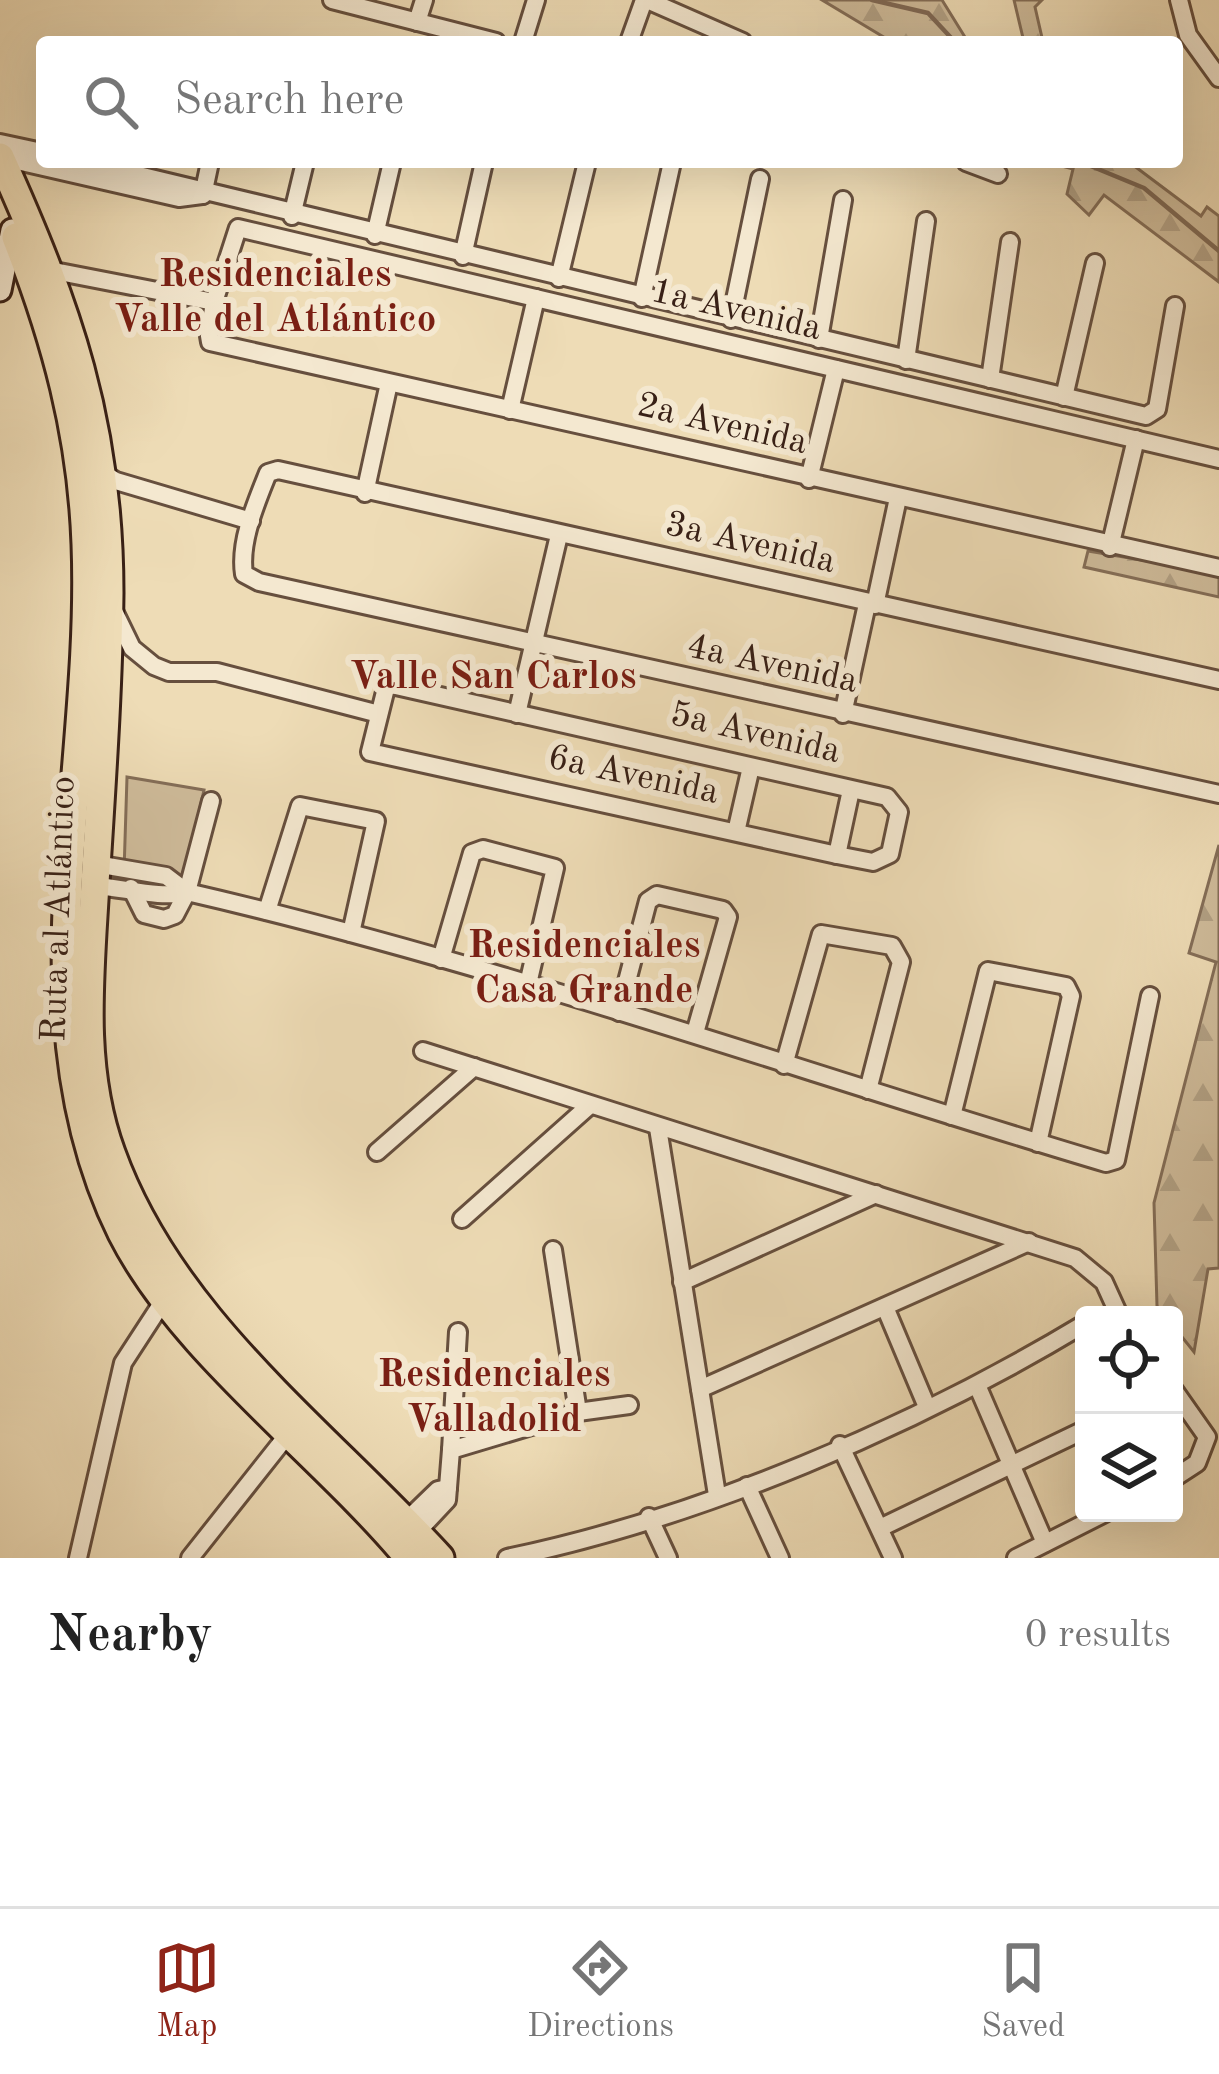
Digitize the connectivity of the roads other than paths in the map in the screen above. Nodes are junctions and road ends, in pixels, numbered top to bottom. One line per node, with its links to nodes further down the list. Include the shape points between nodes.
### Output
1 (332, 0): 6 (street)
2 (424, 0): 6 (street)
3 (536, 0): 8 (street)
4 (645, 0): 9 (street); 10 (street)
5 (1179, 0): 11 (street, via 1188,35)
6 (418, 22): 7 (street)
7 (473, 36)
8 (526, 36)
9 (630, 36)
10 (727, 36)
11 (1219, 78)
12 (0, 143): 13 (street)
13 (36, 151)
14 (0, 157): 15 (street); 37 (highway, Ruta al Atlántico)
15 (36, 165)
16 (48, 168): 27 (street, via 179,198)
17 (111, 168): 27 (street)
18 (209, 168): 27 (street)
19 (303, 168): 30 (street)
20 (391, 168): 33 (street)
21 (483, 168): 35 (street)
22 (586, 168): 38 (street)
23 (671, 168): 41 (street)
24 (982, 168): 25 (street)
25 (998, 174)
26 (760, 179): 44 (street)
27 (203, 195): 30 (street)
28 (843, 200): 45 (street)
29 (0, 201): 32 (highway, Ruta al Atlántico)
30 (292, 216): 33 (street)
31 (926, 221): 46 (street)
32 (13, 229): 39 (main road); 73 (highway, Ruta al Atlántico, via 50,323 80,447)
33 (375, 235): 35 (street)
34 (1010, 242): 48 (street)
35 (463, 256): 38 (street)
36 (1096, 263): 50 (street)
37 (49, 270): 42 (street); 54 (highway, Ruta al Atlántico, via 82,360)
38 (559, 278): 41 (street)
39 (0, 290)
40 (536, 298): 42 (street, 1a Avenida, via 238,228); 47 (street, 1a Avenida); 51 (street)
41 (642, 298): 44 (street)
42 (214, 302): 49 (street, 2a Avenida, via 210,342)
43 (1175, 306): 50 (street, via 1154,413)
44 (731, 319): 45 (street)
45 (819, 339): 46 (street)
46 (906, 360): 48 (street)
47 (836, 368): 52 (street, 1a Avenida); 55 (street)
48 (990, 380): 50 (street)
49 (389, 383): 51 (street, 2a Avenida); 56 (street)
50 (1064, 397)
51 (510, 410): 55 (street, 2a Avenida)
52 (1136, 439): 53 (street, 1a Avenida); 60 (street)
53 (1219, 459)
54 (104, 473): 58 (street); 62 (highway, Ruta al Atlántico)
55 (809, 478): 57 (street, 2a Avenida)
56 (365, 493): 58 (street, 3a Avenida, via 268,472); 59 (street, 3a Avenida)
57 (898, 498): 60 (street, 2a Avenida); 63 (street)
58 (251, 521): 64 (street, 4a Avenida, via 244,574)
59 (559, 535): 63 (street, 3a Avenida); 64 (street)
60 (1110, 547): 61 (street, 2a Avenida)
61 (1219, 568)
62 (109, 593): 66 (street, via 120,630 154,666 217,672); 73 (highway, Ruta al Atlántico)
63 (871, 604): 65 (street, 3a Avenida); 68 (street)
64 (533, 646): 67 (street); 68 (street, 4a Avenida)
65 (1219, 680)
66 (379, 714): 67 (street, 5a Avenida, via 387,684); 74 (street, 6a Avenida, via 370,752)
67 (517, 714): 69 (street, 5a Avenida)
68 (843, 714): 71 (street, 4a Avenida)
69 (751, 767): 70 (street, 5a Avenida); 74 (street)
70 (851, 790): 75 (street); 76 (street, 5a Avenida, via 896,802 890,854)
71 (1219, 794)
72 (211, 801): 78 (street)
73 (86, 822): 77 (highway, Ruta al Atlántico); 100 (highway, Ruta al Atlántico, via 68,969 78,1114 106,1199)
74 (736, 832): 75 (street, 6a Avenida)
75 (838, 855): 76 (street, 6a Avenida)
76 (882, 860)
77 (95, 875): 78 (street, via 162,896); 122 (highway, Ruta al Atlántico, via 95,1104 132,1201 191,1299)
78 (188, 892): 79 (street)
79 (267, 911): 80 (street); 80 (street, via 300,806 376,821)
80 (351, 933): 81 (street)
81 (441, 959): 82 (street); 82 (street, via 472,853 555,868)
82 (528, 984): 84 (street)
83 (1150, 996): 93 (street, via 1116,1160)
84 (620, 1012): 85 (street); 85 (street, via 648,901 657,895 723,910 728,917)
85 (695, 1033): 87 (street)
86 (423, 1051): 88 (street)
87 (784, 1065): 89 (street); 89 (street, via 821,934 892,946 901,962)
88 (474, 1067): 90 (street); 94 (street)
89 (868, 1090): 91 (street)
90 (590, 1105): 92 (street); 96 (street)
91 (952, 1116): 93 (street); 93 (street, via 988,971 1066,986 1071,996)
92 (658, 1128): 95 (street); 99 (street)
93 (1039, 1143)
94 (376, 1152)
95 (876, 1194): 97 (street); 99 (street)
96 (462, 1219)
97 (1029, 1242): 101 (street, via 1092,1267); 102 (street)
98 (554, 1250): 110 (street)
99 (682, 1282): 106 (street)
100 (164, 1300): 111 (highway, Ruta al Atlántico); 125 (street, via 123,1363)
101 (1108, 1306)
102 (885, 1307): 106 (street); 109 (street)
103 (458, 1332): 114 (street)
104 (1075, 1333): 105 (street)
105 (977, 1385): 109 (street); 115 (street)
106 (700, 1388): 118 (street)
107 (1183, 1403): 116 (street, via 1207,1437 1197,1463)
108 (629, 1405): 110 (street)
109 (926, 1407): 113 (street)
110 (578, 1412): 114 (street)
111 (289, 1432): 122 (highway, Ruta al Atlántico); 126 (street)
112 (1075, 1435): 115 (street)
113 (840, 1445): 117 (street); 121 (street)
114 (452, 1450): 122 (street, via 447,1500)
115 (1016, 1465): 121 (street); 123 (street)
116 (1183, 1472)
117 (747, 1486): 118 (street); 130 (street)
118 (717, 1495): 119 (street)
119 (649, 1516): 124 (street); 129 (street)
120 (1088, 1522): 123 (street)
121 (880, 1528): 131 (street)
122 (411, 1537): 127 (highway, Ruta al Atlántico)
123 (1045, 1544): 132 (street)
124 (536, 1555): 128 (street)
125 (78, 1558)
126 (190, 1558)
127 (440, 1558)
128 (507, 1558)
129 (668, 1558)
130 (780, 1558)
131 (893, 1558)
132 (1016, 1558)

